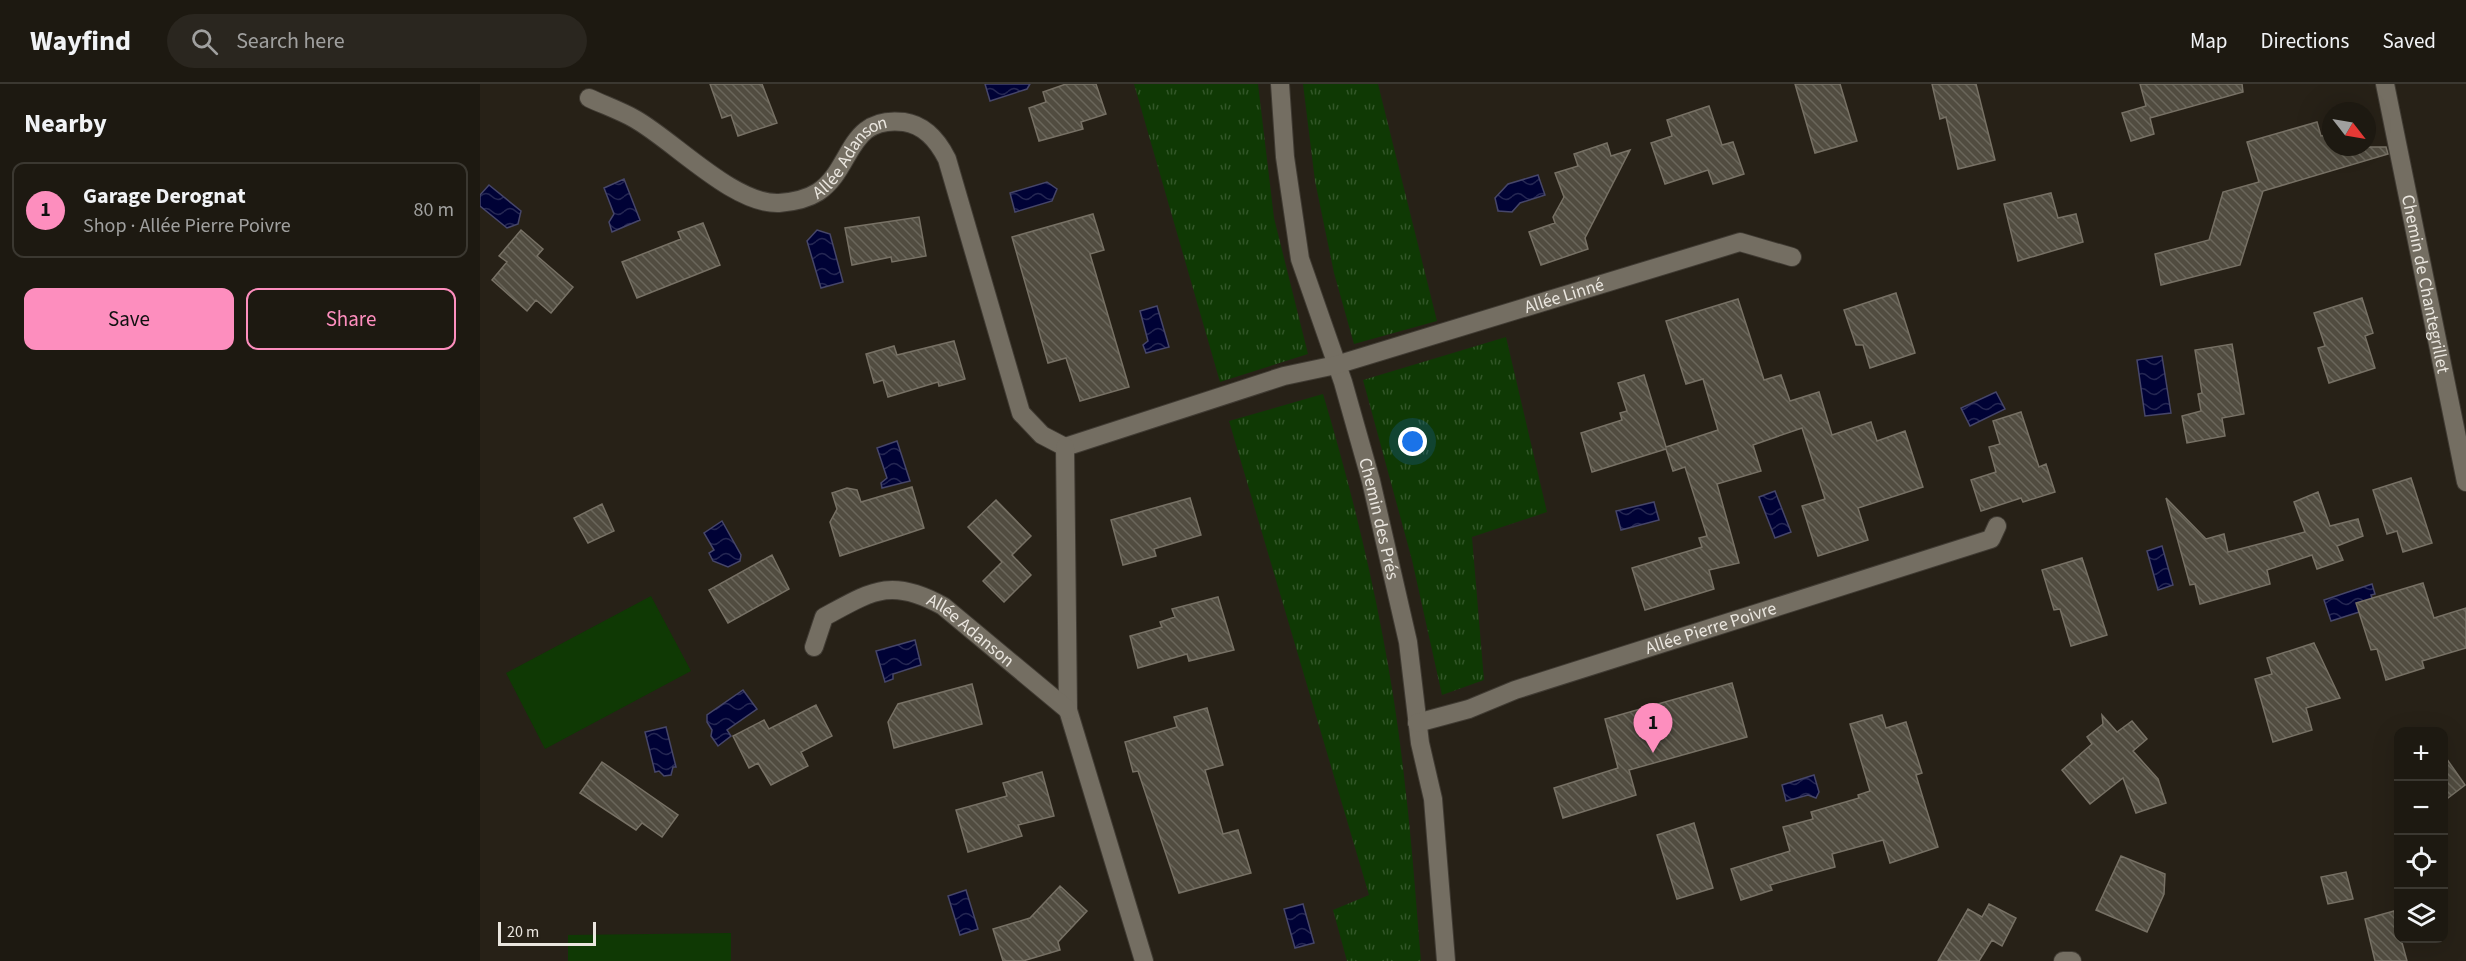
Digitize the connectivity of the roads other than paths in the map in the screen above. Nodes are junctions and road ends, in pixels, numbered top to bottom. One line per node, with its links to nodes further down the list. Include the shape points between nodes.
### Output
1 (1280, 84): 5 (street, Chemin des Prés, via 1285,157 1300,259)
2 (2385, 84): 7 (street, Chemin de Chantegrillet)
3 (589, 98): 6 (street, Allée Adanson, via 635,119 733,188 755,199 778,203 801,200 819,191 832,178 855,140 870,127 889,120 910,123 926,131 948,159 1021,413 1042,435)
4 (1792, 257): 5 (street, Allée Linné, via 1740,242)
5 (1336, 364): 6 (street, via 1284,376); 12 (street, Chemin des Prés, via 1371,481 1408,642)
6 (1065, 447): 11 (street)
7 (2463, 457): 8 (street, Chemin de Chantegrillet)
8 (2466, 482)
9 (1997, 526): 12 (street, Allée Pierre Poivre, via 1991,539)
10 (814, 647): 11 (street, Allée Adanson, via 824,617 861,597 890,588 920,593 943,606)
11 (1068, 710): 13 (street)
12 (1418, 723): 14 (street, Chemin des Prés, via 1433,799)
13 (1144, 961)
14 (1446, 961)
15 (2062, 961): 16 (street)
16 (2072, 961)

